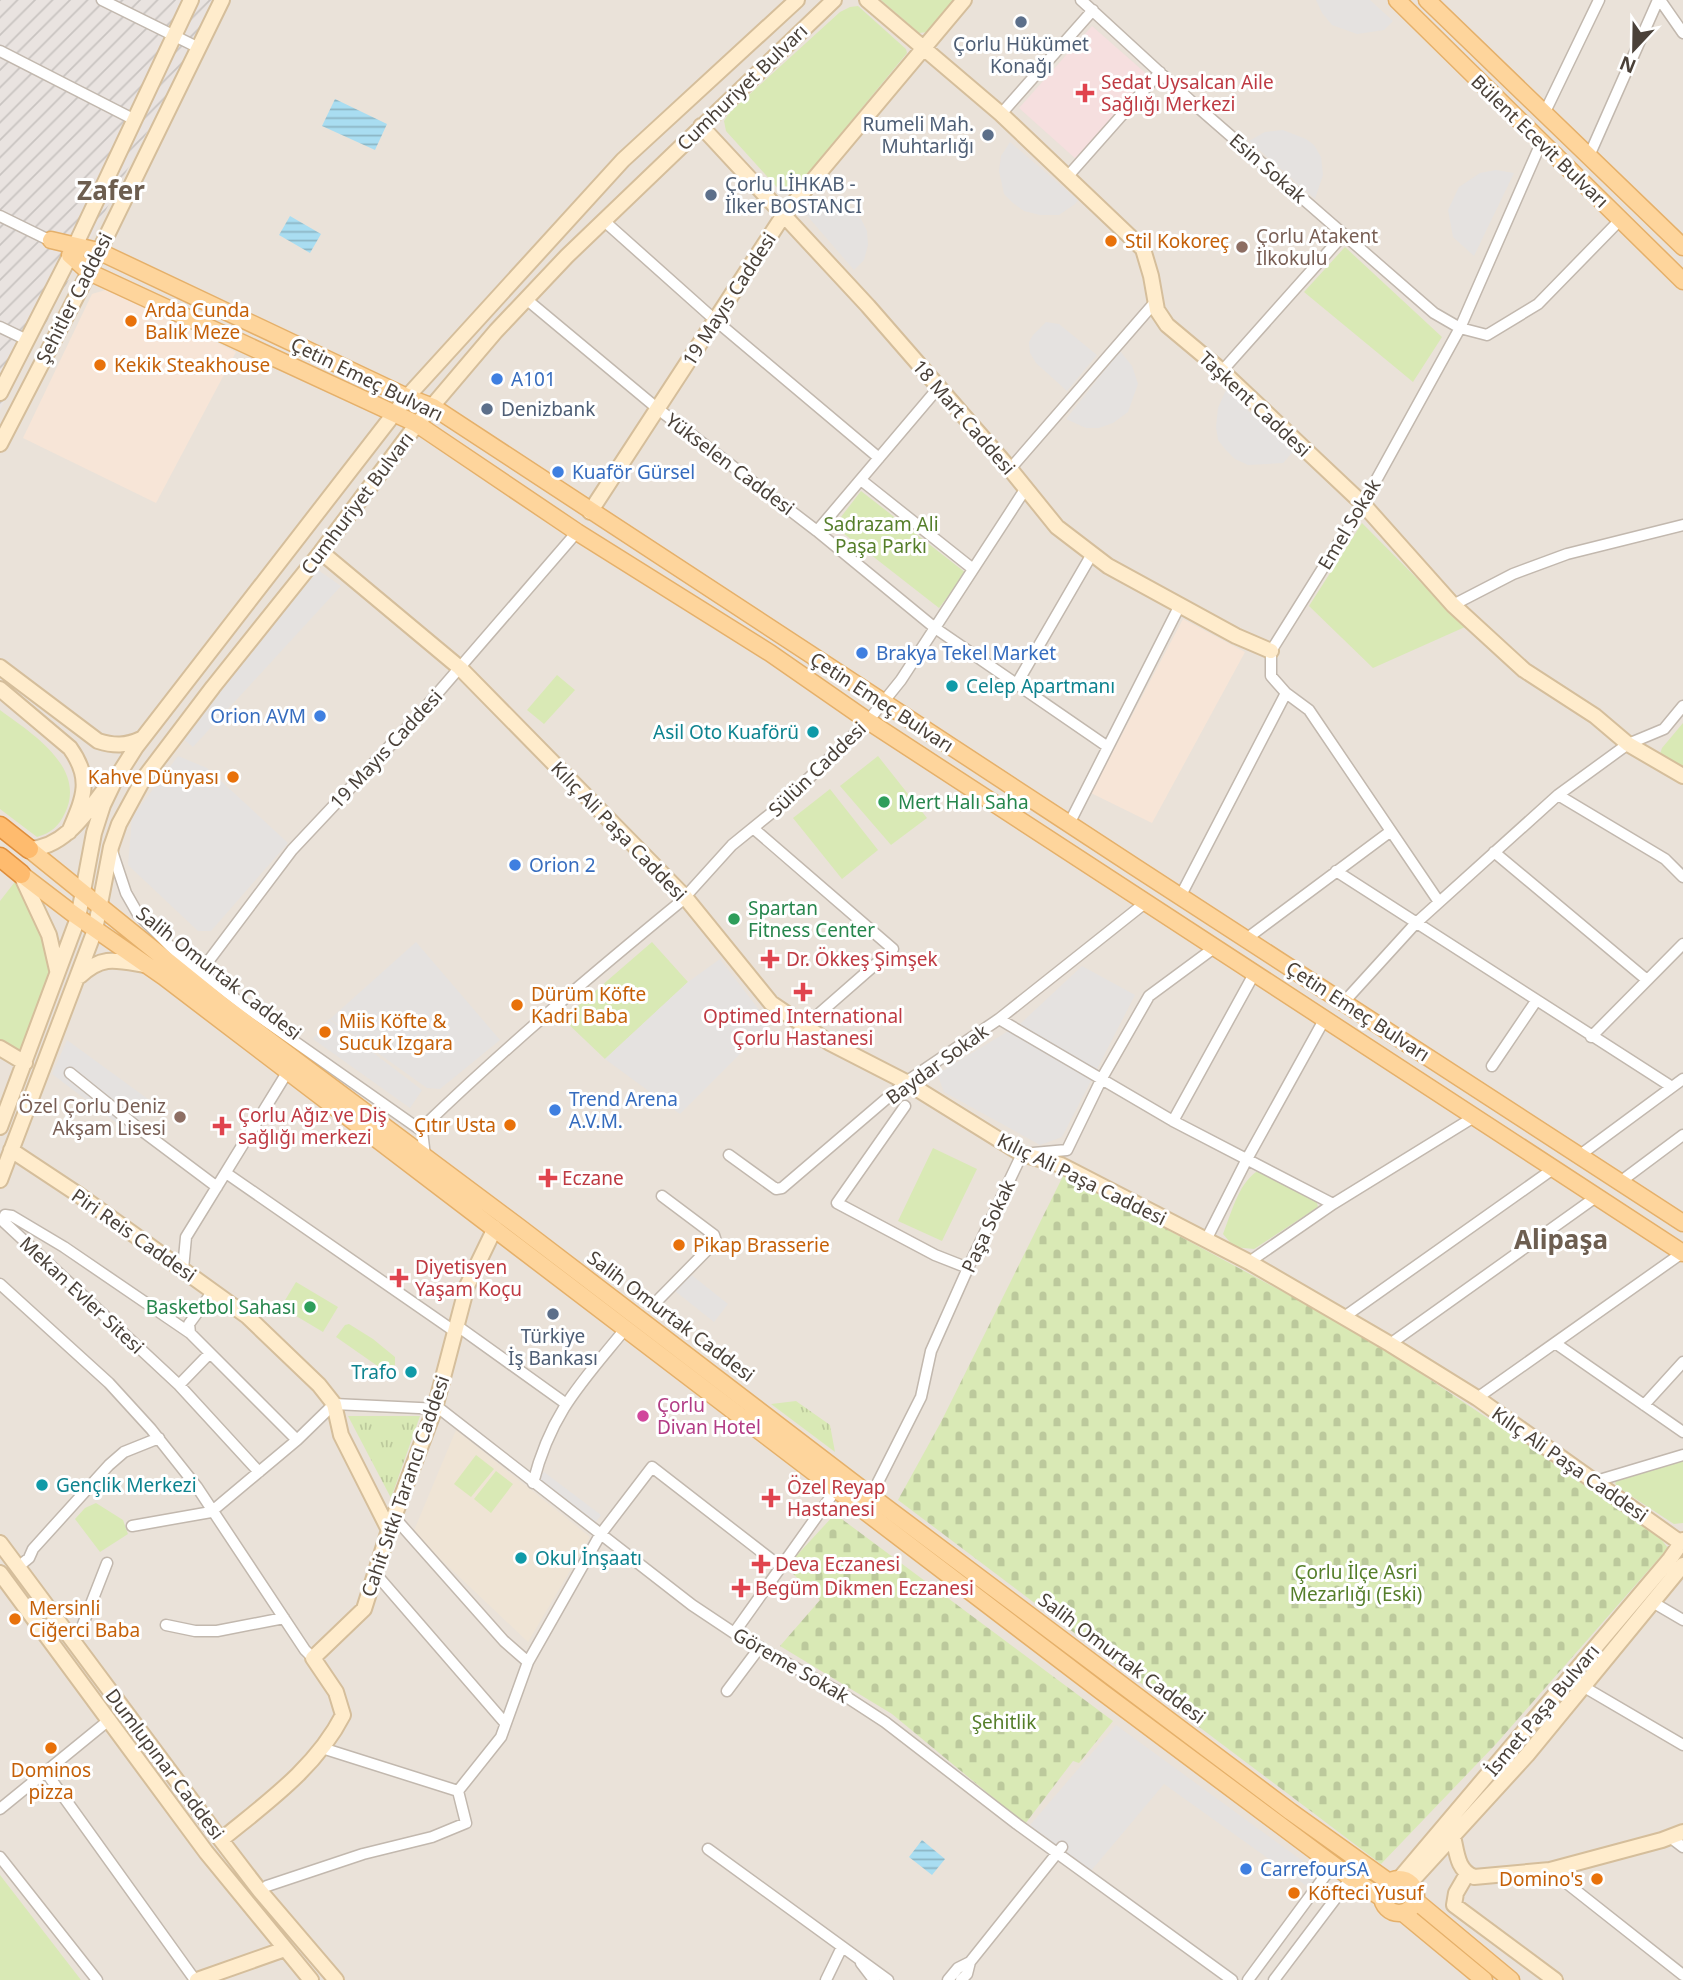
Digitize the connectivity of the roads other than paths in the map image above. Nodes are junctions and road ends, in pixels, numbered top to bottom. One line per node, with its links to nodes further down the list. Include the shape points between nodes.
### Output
1 (102, 0): 15 (street)
2 (191, 0): 15 (street, Şehitler Caddesi)
3 (222, 0): 16 (street, Şehitler Caddesi)
4 (797, 0): 47 (street, Cumhuriyet Bulvarı, via 623,160)
5 (834, 0): 23 (street, Cumhuriyet Bulvarı)
6 (867, 0): 17 (street, Taşkent Caddesi)
7 (964, 0): 17 (street, 19 Mayıs Caddesi)
8 (1080, 0): 13 (street, Esin Sokak)
9 (1397, 0): 24 (main road, Bülent Ecevit Bulvarı)
10 (1427, 0): 21 (main road, Bülent Ecevit Bulvarı)
11 (1599, 0): 21 (street)
12 (1659, 0): 14 (street); 25 (street)
13 (1093, 10): 19 (street, Esin Sokak); 20 (street)
14 (1683, 33)
15 (174, 36): 16 (street); 22 (street, Şehitler Caddesi)
16 (199, 48): 35 (street, Şehitler Caddesi)
17 (923, 48): 20 (street, Taşkent Caddesi); 28 (street, 19 Mayıs Caddesi)
18 (0, 51): 22 (street)
19 (1160, 72): 26 (street); 31 (street, Esin Sokak)
20 (1000, 114): 26 (street, Taşkent Caddesi)
21 (1544, 114): 25 (main road, Bülent Ecevit Bulvarı)
22 (133, 119): 34 (street, Şehitler Caddesi)
23 (701, 126): 28 (street, 18 Mart Caddesi); 29 (street, Cumhuriyet Bulvarı)
24 (1541, 143): 30 (main road, Bülent Ecevit Bulvarı); 42 (street, Emel Sokak)
25 (1589, 156): 33 (main road, Bülent Ecevit Bulvarı)
26 (1068, 176): 39 (street, Taşkent Caddesi, via 1143,249)
27 (0, 216): 32 (street)
28 (783, 216): 40 (street, 19 Mayıs Caddesi); 45 (street, 18 Mart Caddesi)
29 (603, 220): 38 (street, Cumhuriyet Bulvarı); 40 (street)
30 (1620, 220): 37 (main road, Bülent Ecevit Bulvarı); 42 (street, via 1538,304 1487,335)
31 (1344, 234): 42 (street, Esin Sokak, via 1434,313); 44 (street)
32 (51, 240): 34 (main road, Çetin Emeç Bulvarı)
33 (1683, 247)
34 (73, 250): 35 (main road, Çetin Emeç Bulvarı); 36 (main road, Çetin Emeç Bulvarı); 43 (street, Şehitler Caddesi)
35 (98, 251): 36 (street, Şehitler Caddesi); 47 (main road, Çetin Emeç Bulvarı)
36 (89, 271): 50 (main road, Çetin Emeç Bulvarı); 52 (street, Şehitler Caddesi)
37 (1683, 281)
38 (526, 299): 48 (street, Cumhuriyet Bulvarı); 49 (street, Yükselen Caddesi)
39 (1156, 301): 44 (street, Taşkent Caddesi, via 1167,325); 54 (street)
40 (715, 320): 49 (street, 19 Mayıs Caddesi); 53 (street)
41 (0, 327): 43 (street)
42 (1460, 328): 57 (street, Emel Sokak)
43 (27, 340): 46 (street, Şehitler Caddesi)
44 (1222, 371): 57 (street, Taşkent Caddesi)
45 (939, 387): 53 (street); 54 (street, 18 Mart Caddesi)
46 (0, 393)
47 (407, 397): 48 (main road, Çetin Emeç Bulvarı); 50 (street, Cumhuriyet Bulvarı)
48 (433, 407): 51 (street, Cumhuriyet Bulvarı); 58 (main road, Çetin Emeç Bulvarı)
49 (658, 409): 58 (street, 19 Mayıs Caddesi); 60 (street, Yükselen Caddesi)
50 (395, 412): 51 (main road, Çetin Emeç Bulvarı); 77 (street, Cumhuriyet Bulvarı)
51 (417, 424): 61 (main road, Çetin Emeç Bulvarı); 62 (street, Cumhuriyet Bulvarı)
52 (0, 444)
53 (879, 458): 55 (street)
54 (1010, 469): 56 (street, 18 Mart Caddesi)
55 (861, 480): 60 (street); 64 (street)
56 (1026, 488): 63 (street, 18 Mart Caddesi, via 1057,527); 64 (street, Sülün Caddesi)
57 (1363, 505): 66 (street, Taşkent Caddesi); 68 (street, Emel Sokak)
58 (590, 512): 74 (main road, Çetin Emeç Bulvarı)
59 (1683, 525): 66 (street, via 1567,554)
60 (817, 531): 67 (street, Yükselen Caddesi)
61 (577, 532): 70 (street, 19 Mayıs Caddesi); 76 (main road, Çetin Emeç Bulvarı, via 770,653)
62 (321, 552): 70 (street, Kılıç Ali Paşa Caddesi); 87 (street, Cumhuriyet Bulvarı, via 144,778)
63 (1092, 554): 65 (street, 18 Mart Caddesi); 71 (street)
64 (973, 569): 67 (street, Sülün Caddesi)
65 (1180, 605): 68 (street, 18 Mart Caddesi); 79 (street)
66 (1453, 605): 78 (street, Taşkent Caddesi, via 1524,670 1595,716)
67 (935, 628): 71 (street, Yükselen Caddesi); 74 (street, Sülün Caddesi)
68 (1271, 651): 73 (street, via 1271,676)
69 (0, 667): 77 (street, via 98,741)
70 (460, 668): 95 (street, Kılıç Ali Paşa Caddesi); 107 (street, 19 Mayıs Caddesi, via 292,850)
71 (1016, 685): 79 (street, Yükselen Caddesi)
72 (0, 689): 86 (street, via 78,760 83,798)
73 (1286, 693): 85 (street, via 1309,710); 96 (street)
74 (883, 702): 76 (street, Sülün Caddesi); 82 (main road, Çetin Emeç Bulvarı)
75 (1683, 706): 78 (street, via 1664,729)
76 (868, 721): 84 (street, Sülün Caddesi); 98 (main road, Çetin Emeç Bulvarı)
77 (139, 743): 86 (street); 94 (street, Cumhuriyet Bulvarı, via 103,804)
78 (1628, 744): 80 (street, Taşkent Caddesi); 81 (street)
79 (1108, 747): 82 (street)
80 (1683, 776)
81 (1558, 795): 89 (street); 93 (street, via 1665,859)
82 (1069, 824): 96 (main road, Çetin Emeç Bulvarı)
83 (0, 826): 88 (highway, Salih Omurtak Caddesi)
84 (753, 828): 95 (street, Sülün Caddesi); 116 (street, via 892,949)
85 (1391, 831): 91 (street); 97 (street)
86 (69, 832): 88 (street, via 42,849)
87 (111, 847): 99 (street, Cumhuriyet Bulvarı); 107 (street, via 138,914)
88 (29, 849): 94 (main road, Salih Omurtak Caddesi)
89 (1494, 852): 97 (street); 111 (street)
90 (0, 857): 92 (highway, Salih Omurtak Caddesi)
91 (1336, 871): 101 (street); 103 (street)
92 (21, 874): 100 (main road, Salih Omurtak Caddesi); 109 (street, via 49,934)
93 (1683, 877)
94 (83, 892): 99 (main road, Salih Omurtak Caddesi); 100 (street, Cumhuriyet Bulvarı)
95 (685, 897): 116 (street, Kılıç Ali Paşa Caddesi, via 771,1003); 131 (street, Sülün Caddesi, via 542,1016)
96 (1180, 897): 103 (main road, Çetin Emeç Bulvarı)
97 (1440, 902): 101 (street)
98 (1145, 903): 105 (main road, Çetin Emeç Bulvarı); 114 (street, Baydar Sokak)
99 (99, 904): 102 (street, Cumhuriyet Bulvarı); 137 (main road, Salih Omurtak Caddesi, via 222,1005)
100 (78, 918): 102 (main road, Salih Omurtak Caddesi); 109 (street, Cumhuriyet Bulvarı)
101 (1415, 924): 112 (street); 113 (street)
102 (95, 930): 106 (main road, Salih Omurtak Caddesi); 110 (street, Cumhuriyet Bulvarı)
103 (1245, 939): 113 (main road, Çetin Emeç Bulvarı)
104 (1683, 944): 111 (street)
105 (1214, 948): 108 (main road, Çetin Emeç Bulvarı); 123 (street, via 1149,996)
106 (144, 965): 110 (street, via 98,961); 121 (main road, Salih Omurtak Caddesi)
107 (201, 971): 131 (street)
108 (1254, 974): 115 (main road, Çetin Emeç Bulvarı); 129 (street)
109 (57, 975): 119 (street, Cumhuriyet Bulvarı)
110 (76, 979): 133 (street)
111 (1647, 980): 117 (street)
112 (1536, 1001): 117 (street); 120 (street)
113 (1343, 1002): 135 (main road, Çetin Emeç Bulvarı)
114 (999, 1019): 123 (street); 125 (street, Baydar Sokak)
115 (1324, 1020): 128 (main road, Çetin Emeç Bulvarı); 138 (street)
116 (805, 1026): 125 (street, Kılıç Ali Paşa Caddesi)
117 (1591, 1037): 126 (street)
118 (0, 1048): 119 (street)
119 (25, 1063): 130 (street)
120 (1492, 1066)
121 (288, 1071): 140 (street); 148 (main road, Salih Omurtak Caddesi)
122 (70, 1073): 143 (street)
123 (1102, 1078): 129 (street); 134 (street, via 1067,1150)
124 (1683, 1079): 126 (street)
125 (906, 1082): 134 (street, Kılıç Ali Paşa Caddesi); 136 (street, Baydar Sokak, via 782,1188 776,1189)
126 (1672, 1087): 135 (street)
127 (905, 1106): 152 (street, via 837,1203)
128 (1474, 1117): 139 (main road, Çetin Emeç Bulvarı); 146 (street)
129 (1173, 1121): 138 (street)
130 (0, 1128)
131 (422, 1131): 137 (street)
132 (1683, 1135): 142 (street)
133 (11, 1150): 141 (street); 153 (street, Piri Reis Caddesi)
134 (1022, 1154): 149 (street, Kılıç Ali Paşa Caddesi, via 1061,1165); 152 (street, Paşa Sokak)
135 (1580, 1154): 142 (main road, Çetin Emeç Bulvarı)
136 (729, 1155)
137 (425, 1156): 179 (main road, Salih Omurtak Caddesi)
138 (1247, 1160): 146 (street); 149 (street)
139 (1553, 1169): 145 (main road, Çetin Emeç Bulvarı); 157 (street)
140 (226, 1173): 143 (street); 158 (street)
141 (0, 1181)
142 (1620, 1182): 147 (main road, Çetin Emeç Bulvarı)
143 (217, 1188): 153 (street, via 186,1237)
144 (662, 1196): 156 (street, via 716,1241)
145 (1596, 1197): 150 (main road, Çetin Emeç Bulvarı); 162 (street)
146 (1333, 1203): 151 (street)
147 (1683, 1223)
148 (495, 1228): 158 (street, Cahit Sıtkı Tarancı Caddesi, via 467,1286); 159 (main road, Salih Omurtak Caddesi)
149 (1206, 1240): 151 (street, Kılıç Ali Paşa Caddesi)
150 (1683, 1253): 161 (street)
151 (1249, 1262): 157 (street, Kılıç Ali Paşa Caddesi)
152 (968, 1268): 179 (street, Paşa Sokak, via 931,1351 921,1397)
153 (183, 1269): 155 (street, Piri Reis Caddesi)
154 (0, 1284): 172 (street, via 109,1383)
155 (213, 1291): 160 (street, via 189,1324); 168 (street, Piri Reis Caddesi, via 256,1325)
156 (659, 1299)
157 (1344, 1317): 162 (street, Kılıç Ali Paşa Caddesi)
158 (455, 1328): 167 (street); 170 (street, Cahit Sıtkı Tarancı Caddesi)
159 (626, 1328): 167 (street); 178 (main road, Salih Omurtak Caddesi)
160 (190, 1332): 163 (street); 165 (street, Mekan Evler Sitesi, via 64,1247 5,1215 4,1222)
161 (1555, 1343): 166 (street); 169 (street)
162 (1390, 1344): 166 (street, Kılıç Ali Paşa Caddesi)
163 (210, 1353): 165 (street); 173 (street)
164 (1683, 1362): 169 (street)
165 (179, 1385): 175 (street, Mekan Evler Sitesi)
166 (1477, 1398): 176 (street, Kılıç Ali Paşa Caddesi)
167 (565, 1403): 177 (street, via 541,1452)
168 (334, 1404): 170 (street, Göreme Sokak); 173 (street); 181 (street, Piri Reis Caddesi, via 341,1435)
169 (1644, 1405): 171 (street)
170 (435, 1408): 177 (street, Göreme Sokak, via 453,1417); 181 (street, Cahit Sıtkı Tarancı Caddesi)
171 (1683, 1432)
172 (159, 1438): 180 (street); 188 (street, via 124,1452 109,1465)
173 (297, 1440): 175 (street)
174 (1683, 1455): 176 (street)
175 (259, 1472): 180 (street)
176 (1595, 1481): 184 (street, Kılıç Ali Paşa Caddesi)
177 (533, 1483): 183 (street, Göreme Sokak)
178 (838, 1488): 189 (street); 217 (main road, Salih Omurtak Caddesi)
179 (872, 1496): 221 (main road, Salih Omurtak Caddesi, via 1291,1812)
180 (211, 1512): 182 (street); 193 (street)
181 (391, 1524): 191 (street, Cahit Sıtkı Tarancı Caddesi); 200 (street)
182 (132, 1526)
183 (600, 1535): 189 (street, via 652,1466); 196 (street, Göreme Sokak); 200 (street)
184 (1682, 1542): 221 (street, İsmet Paşa Bulvarı)
185 (0, 1543): 188 (street, Dumlupınar Caddesi)
186 (107, 1563): 197 (street, via 80,1632)
187 (1683, 1565): 192 (street, İsmet Paşa Bulvarı)
188 (18, 1567): 197 (street, Dumlupınar Caddesi)
189 (781, 1567): 196 (street)
190 (0, 1573): 203 (street, Dumlupınar Caddesi)
191 (375, 1573): 199 (street, Cahit Sıtkı Tarancı Caddesi, via 364,1609); 204 (street)
192 (1654, 1603): 194 (street); 201 (street, İsmet Paşa Bulvarı)
193 (284, 1618): 195 (street, via 217,1632); 199 (street)
194 (1683, 1620)
195 (166, 1625)
196 (734, 1633): 198 (street, Göreme Sokak)
197 (69, 1636): 212 (street, Dumlupınar Caddesi)
198 (760, 1647): 202 (street); 215 (street, Göreme Sokak, via 885,1722)
199 (313, 1658): 206 (street, via 336,1692 343,1715)
200 (528, 1662): 204 (street)
201 (1584, 1687): 205 (street); 211 (street, İsmet Paşa Bulvarı)
202 (727, 1691)
203 (109, 1720): 207 (street); 227 (street, Dumlupınar Caddesi)
204 (505, 1723): 208 (street, via 501,1737)
205 (1683, 1745)
206 (322, 1748): 208 (street); 212 (street, via 299,1776)
207 (45, 1771): 209 (street); 232 (street)
208 (458, 1791): 222 (street, via 466,1824 267,1885)
209 (0, 1809)
210 (1676, 1834): 213 (street); 218 (street)
211 (1452, 1836): 219 (street, via 1460,1867); 221 (street, İsmet Paşa Bulvarı)
212 (221, 1840): 222 (street, Dumlupınar Caddesi)
213 (1683, 1847)
214 (708, 1849): 226 (street)
215 (1059, 1850): 229 (street); 240 (street, Göreme Sokak)
216 (0, 1857): 231 (street)
217 (1333, 1865): 220 (main road, Salih Omurtak Caddesi); 241 (street)
218 (1550, 1870): 219 (street); 230 (street)
219 (1467, 1874): 245 (street, via 1455,1893 1454,1905)
220 (1351, 1878): 223 (main road, Salih Omurtak Caddesi); 242 (street)
221 (1400, 1881): 223 (main road, via 1382,1892); 224 (main road, via 1416,1892)
222 (260, 1891): 234 (street, Dumlupınar Caddesi)
223 (1382, 1898): 225 (main road, via 1387,1908)
224 (1416, 1901): 225 (main road); 244 (main road)
225 (1403, 1913): 243 (main road)
226 (842, 1947): 228 (street); 235 (street)
227 (285, 1949): 232 (street); 233 (street, Dumlupınar Caddesi)
228 (861, 1962): 236 (street); 237 (street)
229 (970, 1962): 238 (street); 239 (street)
230 (1682, 1977)
231 (97, 1980)
232 (196, 1980)
233 (312, 1980)
234 (336, 1980)
235 (826, 1980)
236 (874, 1980)
237 (888, 1980)
238 (948, 1980)
239 (961, 1980)
240 (1233, 1980)
241 (1248, 1980)
242 (1274, 1980)
243 (1484, 1980)
244 (1511, 1980)
245 (1555, 1980)

